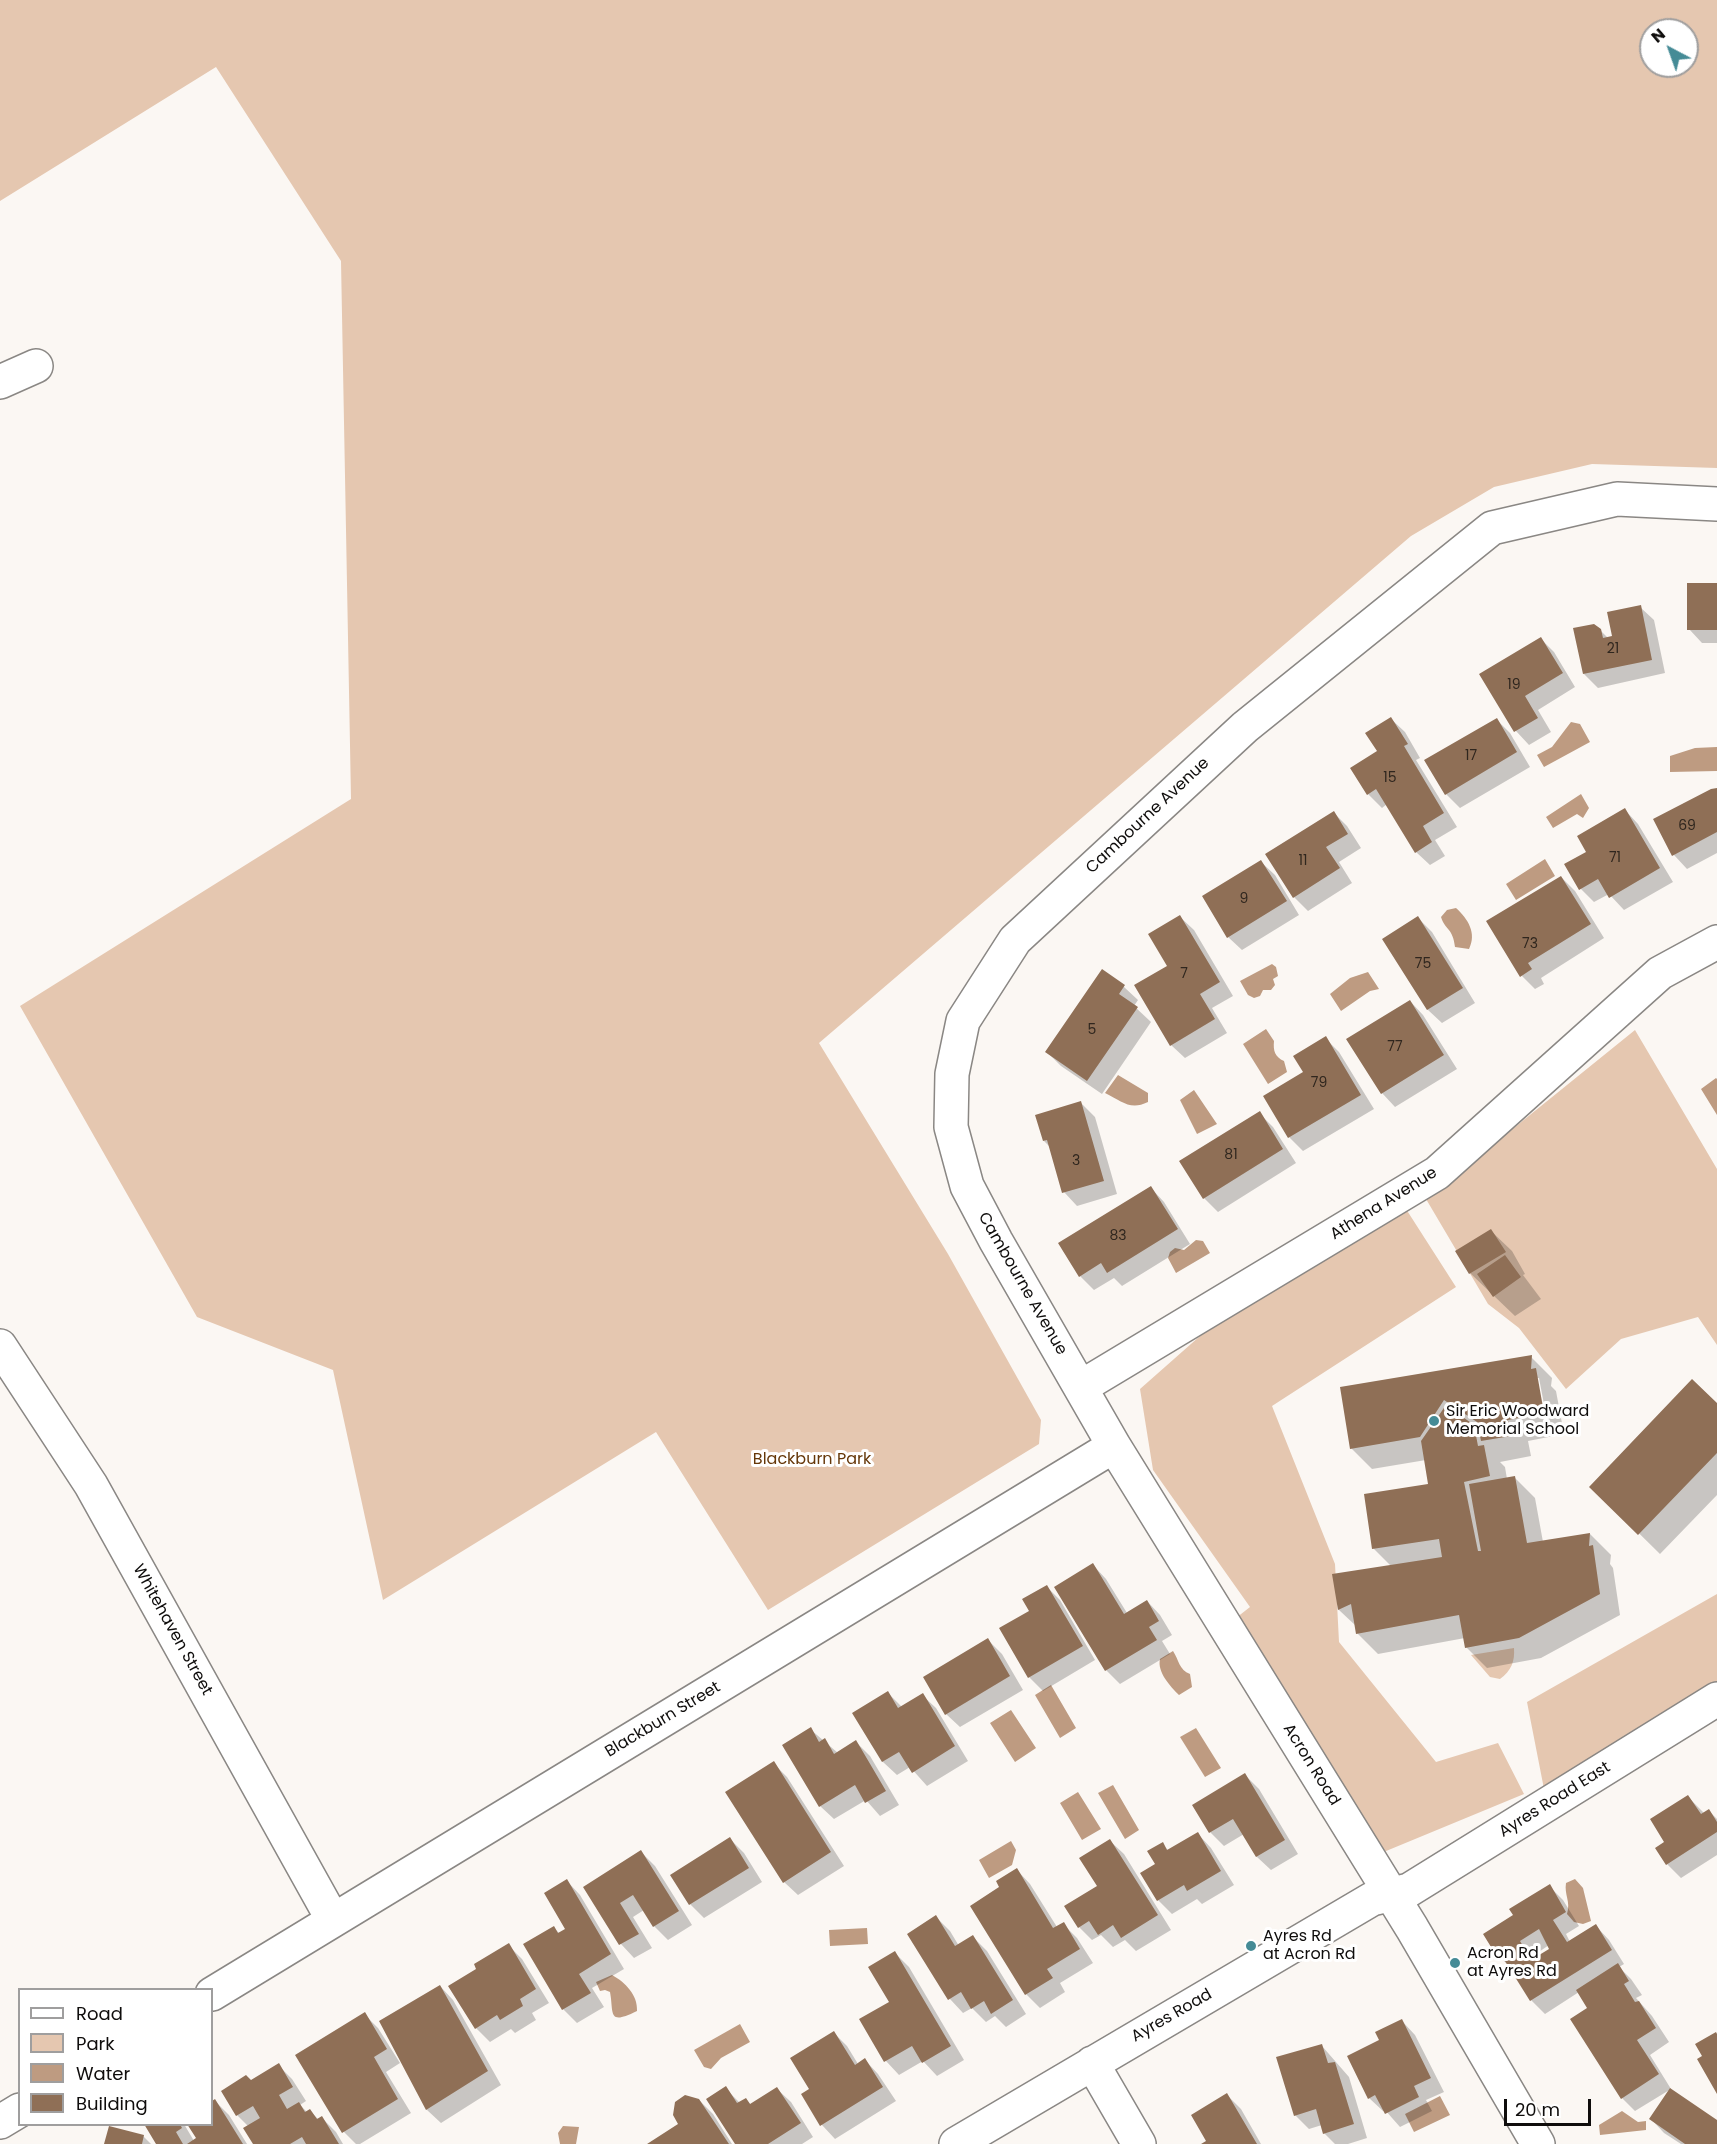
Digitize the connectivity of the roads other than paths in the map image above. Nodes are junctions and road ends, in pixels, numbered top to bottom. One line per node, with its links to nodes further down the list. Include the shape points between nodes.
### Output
1 (36, 366): 2 (street)
2 (0, 382)
3 (1717, 504): 6 (street, Cambourne Avenue, via 1617,500 1492,528 1245,727 1015,940 963,1022 952,1074 951,1127 967,1186)
4 (1717, 942): 6 (street, Athena Avenue, via 1660,973 1437,1173)
5 (0, 1346): 10 (street, Whitehaven Street, via 91,1485)
6 (1081, 1387): 7 (street, Acron Road)
7 (1114, 1446): 9 (street, Acron Road); 10 (street, Blackburn Street)
8 (1717, 1699): 9 (street, Ayres Road East, via 1409,1890)
9 (1390, 1895): 12 (street, Ayres Road, via 1372,1899); 17 (street, Acron Road)
10 (333, 1920): 11 (street, Blackburn Street)
11 (213, 1993)
12 (1092, 2063): 15 (street, Ayres Road); 16 (street)
13 (18, 2111): 14 (street)
14 (0, 2122)
15 (956, 2144)
16 (1139, 2144)
17 (1538, 2144)

